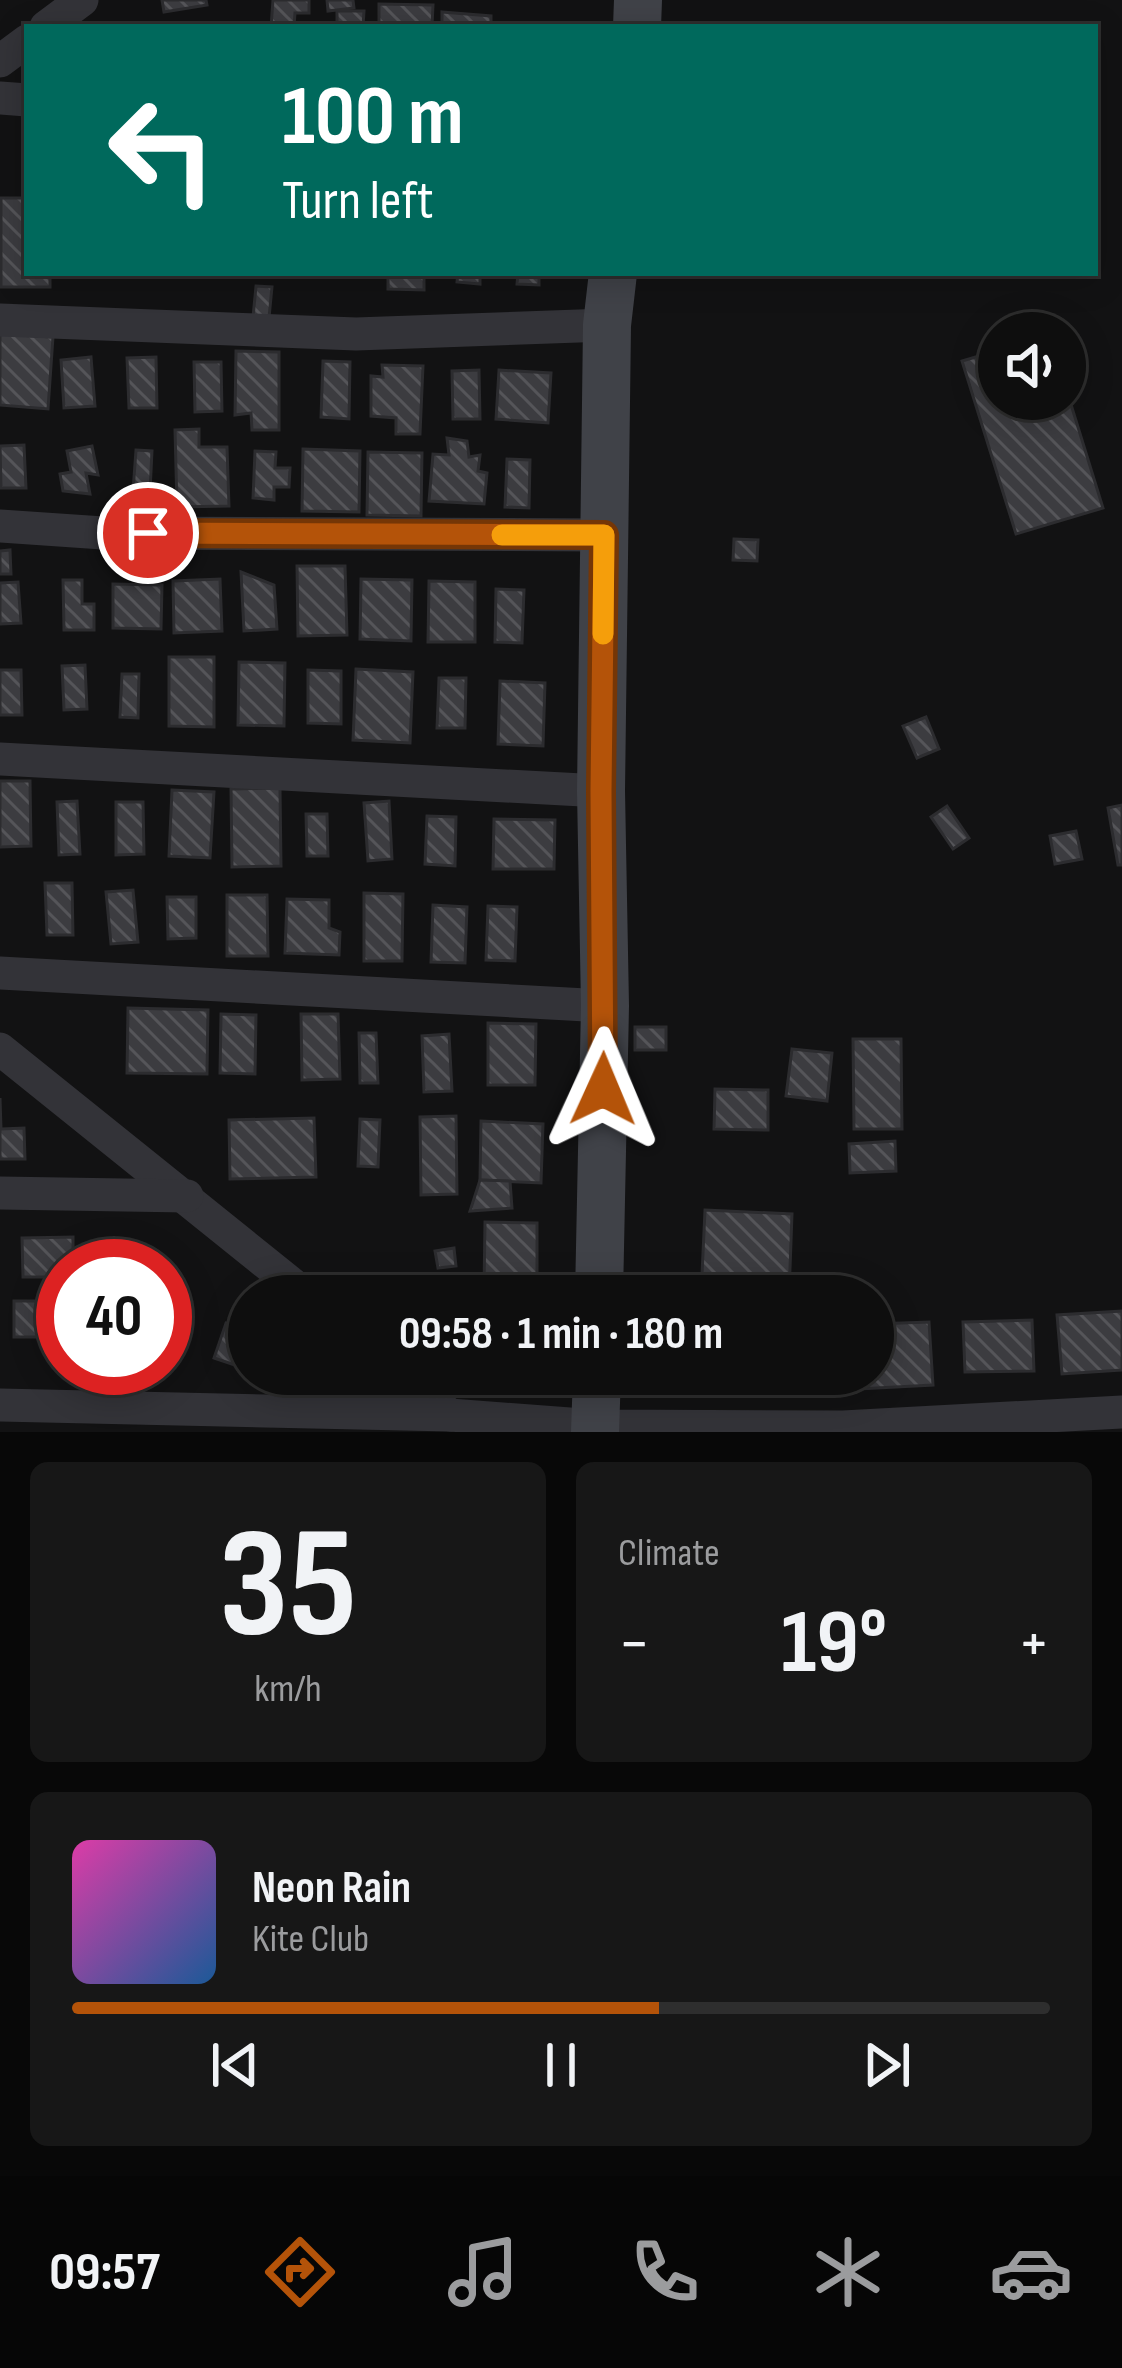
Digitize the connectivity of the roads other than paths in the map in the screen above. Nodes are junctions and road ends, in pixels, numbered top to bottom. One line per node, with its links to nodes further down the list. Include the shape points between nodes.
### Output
1 (82, 0): 2 (street)
2 (50, 24)
3 (613, 276): 5 (street)
4 (0, 320): 5 (street, via 356,334)
5 (608, 325): 7 (street)
6 (0, 526): 7 (street)
7 (604, 535): 9 (street)
8 (0, 759): 9 (street)
9 (601, 791): 11 (street)
10 (0, 973): 11 (street)
11 (605, 1006): 16 (street)
12 (0, 1049): 14 (street)
13 (0, 1192): 14 (street)
14 (188, 1196): 15 (street)
15 (282, 1275)
16 (599, 1275)
17 (426, 1395): 21 (street)
18 (596, 1395): 22 (street)
19 (0, 1405): 21 (street)
20 (1122, 1412): 22 (street)
21 (450, 1415): 22 (street)
22 (595, 1429)

